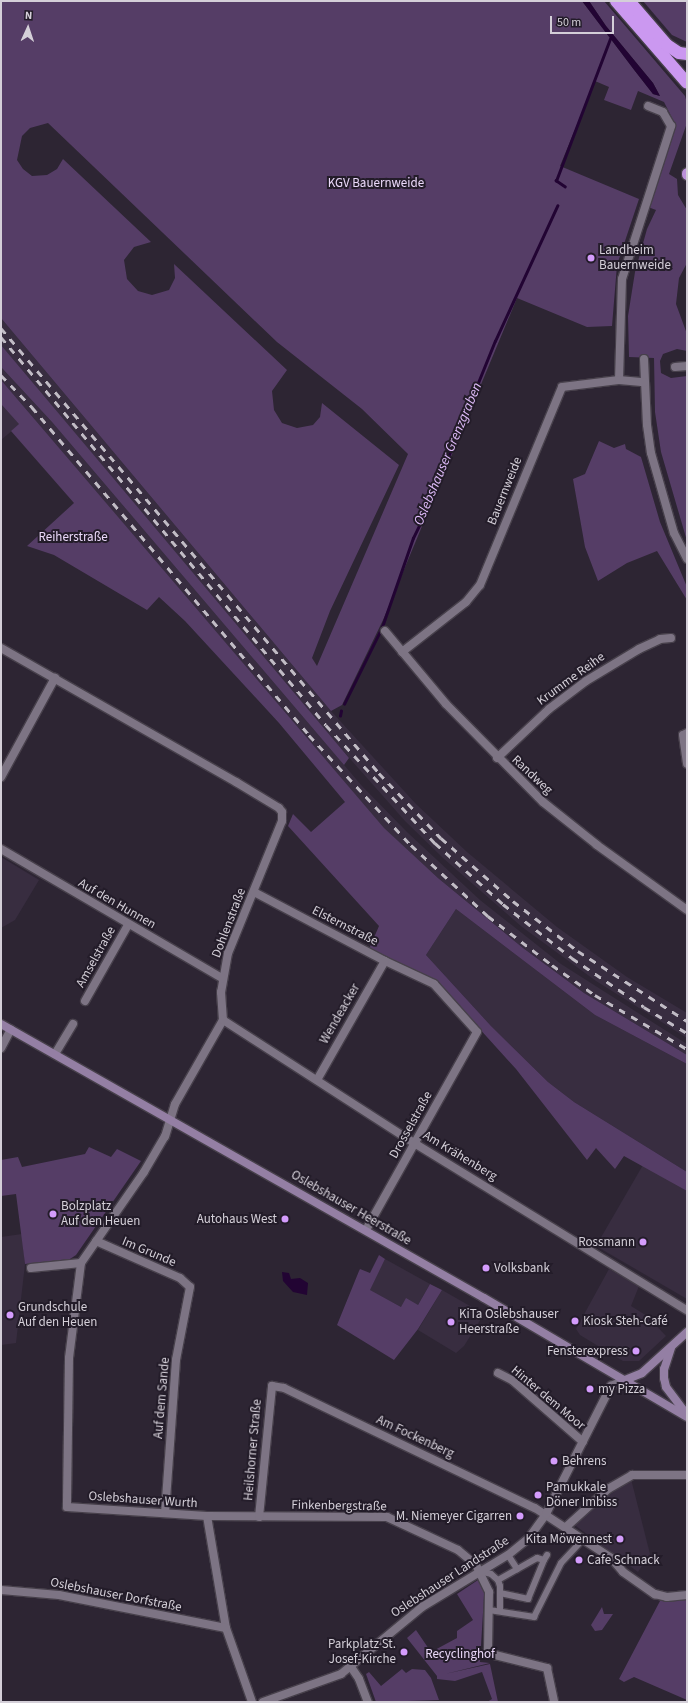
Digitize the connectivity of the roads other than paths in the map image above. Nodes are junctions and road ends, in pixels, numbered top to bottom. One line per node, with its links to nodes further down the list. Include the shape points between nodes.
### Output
1 (616, 1): 4 (highway)
2 (629, 1): 3 (highway, via 667,45 679,53)
3 (687, 54)
4 (687, 84)
5 (648, 106): 9 (street, via 663,112 671,126 622,279)
6 (644, 360): 10 (street)
7 (687, 366): 8 (street)
8 (675, 367)
9 (619, 380): 10 (street, Bauernweide); 15 (street, Bauernweide, via 562,387 480,585 466,602)
10 (644, 382): 11 (street, via 646,425 656,474 674,532)
11 (687, 559)
12 (385, 631): 15 (street, Randweg)
13 (671, 638): 18 (street, Krumme Reihe, via 636,651 586,681 549,709)
14 (1, 648): 16 (street)
15 (402, 652): 18 (street, Randweg)
16 (55, 678): 20 (street); 22 (street, Dohlenstraße, via 279,808 282,821)
17 (687, 733): 19 (street, via 683,735)
18 (497, 758): 23 (street, Randweg, via 543,802)
19 (687, 764)
20 (1, 777)
21 (1, 849): 24 (street, Auf den Hunnen)
22 (254, 892): 25 (street, Elsternstraße); 26 (street, Dohlenstraße, via 228,953)
23 (687, 910)
24 (128, 924): 26 (street, Auf den Hunnen); 27 (street, Amselstraße)
25 (384, 961): 32 (street, Elsternstraße, via 440,988); 35 (street, Wendeacker)
26 (222, 978): 28 (street, Dohlenstraße)
27 (85, 1001)
28 (223, 1020): 35 (street, Am Krähenberg); 36 (street, via 175,1104)
29 (1, 1024): 31 (main road, Oslebshauser Heerstraße)
30 (73, 1024): 34 (street)
31 (11, 1029): 33 (street); 34 (main road, Oslebshauser Heerstraße)
32 (477, 1032): 37 (street, Drosselstraße)
33 (1, 1048)
34 (55, 1054): 36 (main road, Oslebshauser Heerstraße)
35 (317, 1080): 37 (street, Am Krähenberg)
36 (170, 1119): 38 (main road, Oslebshauser Heerstraße); 39 (street, via 165,1136 136,1186)
37 (414, 1143): 38 (street, Drosselstraße); 43 (street, Am Krähenberg)
38 (366, 1230): 47 (main road, Oslebshauser Heerstraße)
39 (96, 1241): 40 (street); 42 (street, Im Grunde, via 184,1280)
40 (81, 1264): 41 (street); 52 (street, Oslebshauser Wurth, via 69,1358 67,1507)
41 (31, 1268)
42 (190, 1287): 52 (street, Auf dem Sande, via 176,1360)
43 (687, 1309)
44 (687, 1332): 45 (main road)
45 (672, 1347): 47 (main road, via 642,1373); 49 (main road, via 664,1378 666,1387)
46 (498, 1373): 50 (street, Hinter dem Moor, via 512,1380)
47 (625, 1380): 49 (main road, Oslebshauser Heerstraße); 50 (street, Oslebshauser Landstraße, via 611,1386)
48 (272, 1386): 53 (street, Am Fockenberg, via 284,1388); 55 (street, Heilshorner Straße)
49 (687, 1416)
50 (583, 1442): 53 (street, Oslebshauser Landstraße)
51 (687, 1475): 56 (street, via 632,1475 608,1489)
52 (165, 1513): 54 (street, Oslebshauser Wurth)
53 (546, 1514): 56 (street, Am Fockenberg); 58 (street, Oslebshauser Landstraße, via 528,1539)
54 (207, 1516): 55 (street, Finkenbergstraße); 67 (street, Oslebshauser Wurth)
55 (259, 1517): 60 (street, Finkenbergstraße, via 387,1518 458,1550)
56 (566, 1527): 64 (street, Am Fockenberg, via 611,1558 623,1572 655,1594 667,1597)
57 (579, 1544): 66 (street, via 561,1563 534,1617)
58 (508, 1555): 59 (street); 60 (street, Oslebshauser Landstraße)
59 (517, 1569): 61 (street); 63 (street, via 537,1558 546,1558 528,1599)
60 (479, 1571): 61 (street, via 491,1574); 65 (street, Finkenbergstraße, via 489,1592); 68 (street, Oslebshauser Landstraße, via 410,1616)
61 (498, 1580): 63 (street)
62 (1, 1590): 67 (street, Oslebshauser Dorfstraße, via 66,1596)
63 (500, 1593): 66 (street)
64 (687, 1595)
65 (489, 1610): 66 (street); 72 (street, Finkenbergstraße, via 488,1641 491,1653 547,1668)
66 (500, 1611)
67 (226, 1628): 69 (street, Oslebshauser Wurth)
68 (351, 1667): 70 (street, Oslebshauser Landstraße, via 327,1680); 71 (street)
69 (252, 1702)
70 (263, 1702)
71 (368, 1702)
72 (554, 1702)

